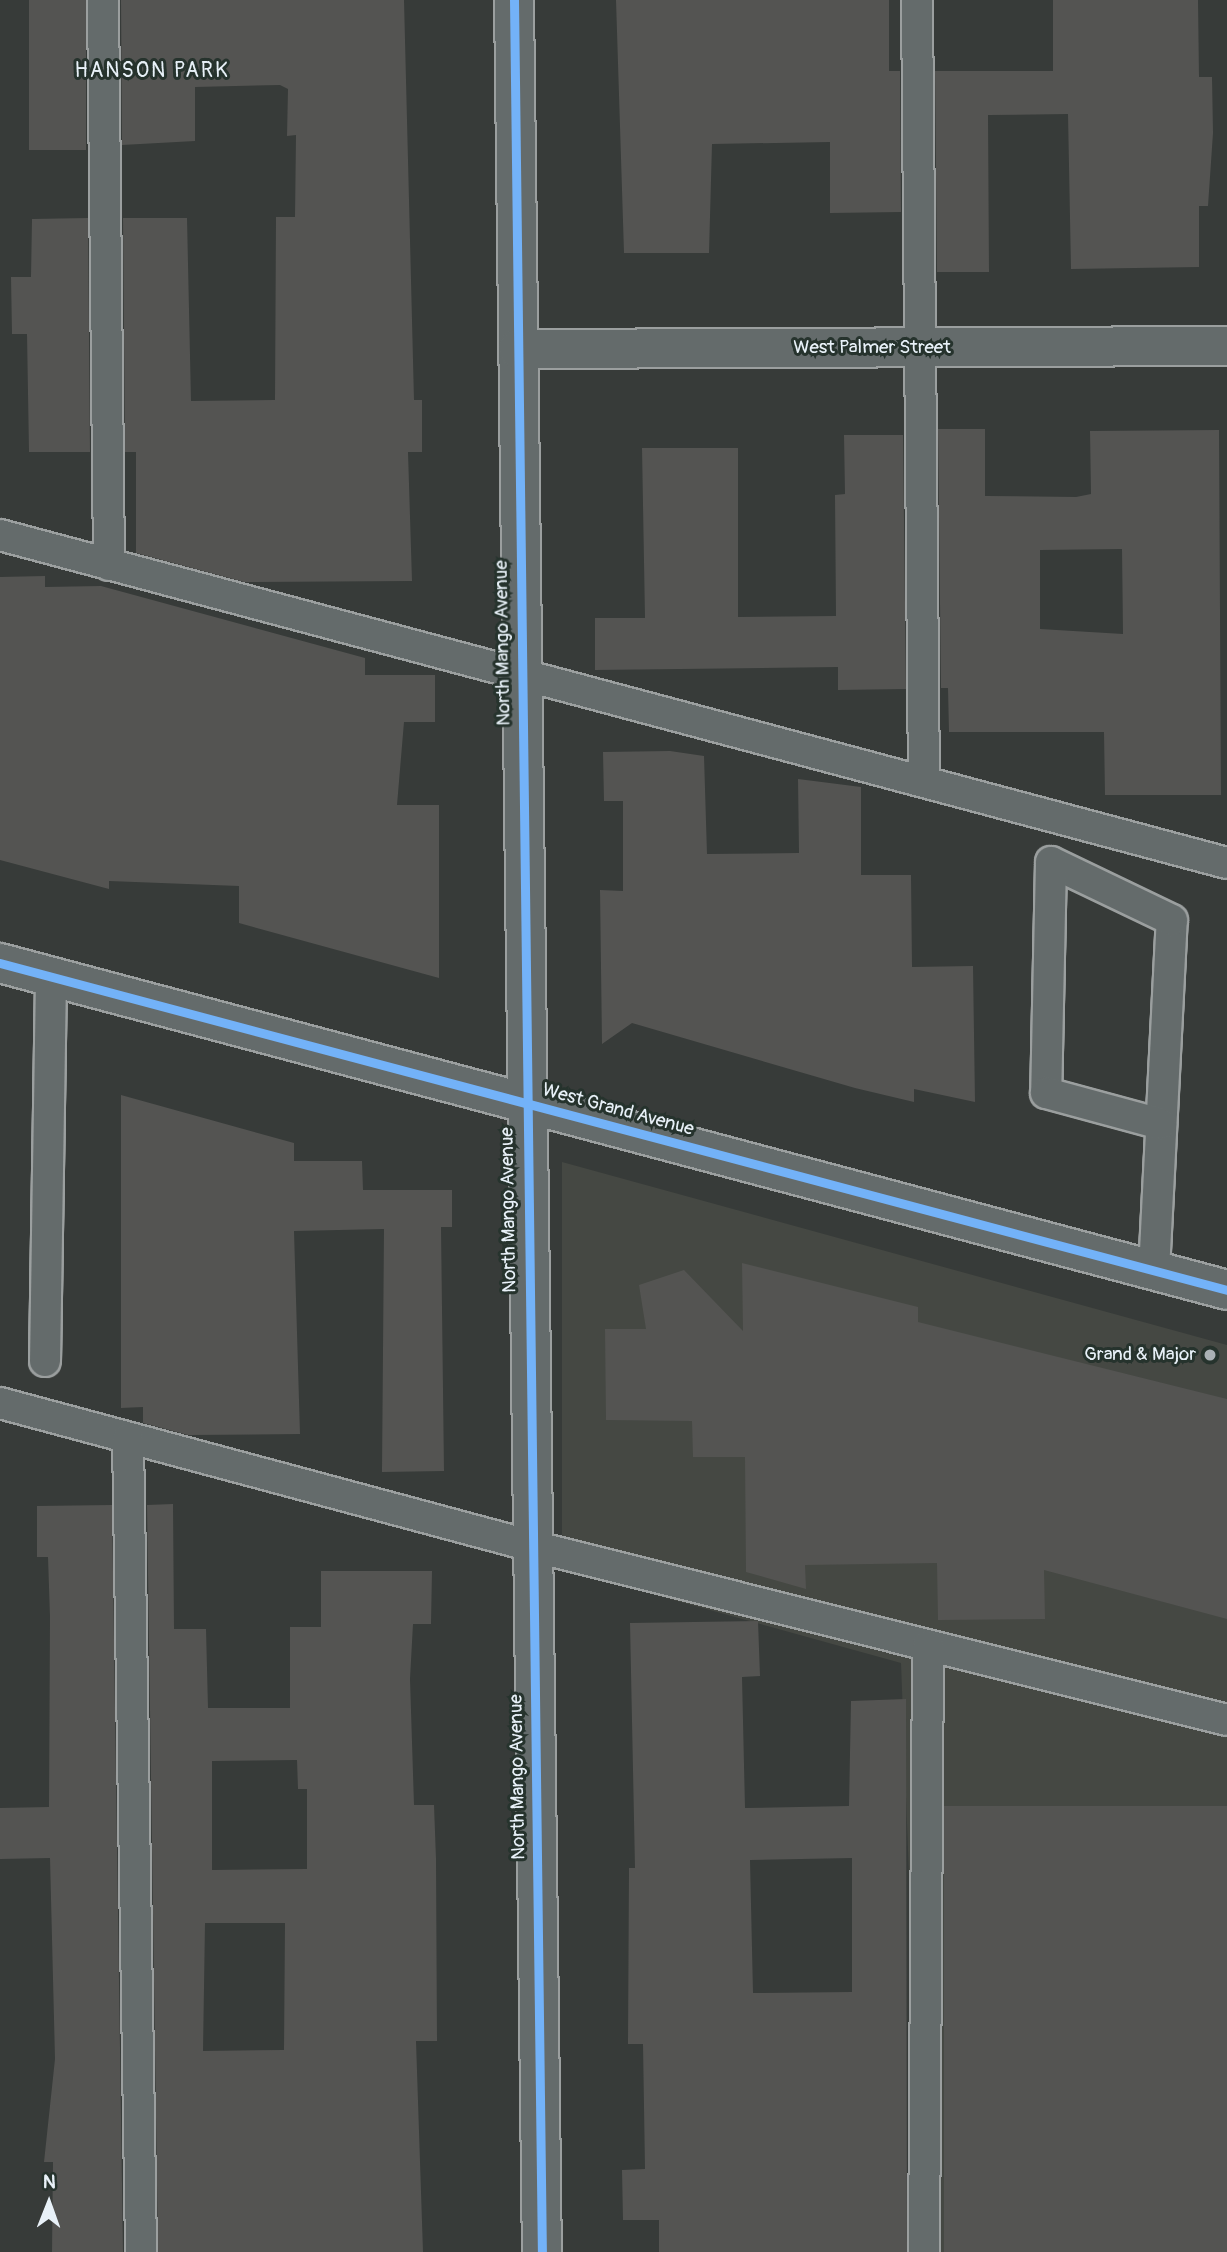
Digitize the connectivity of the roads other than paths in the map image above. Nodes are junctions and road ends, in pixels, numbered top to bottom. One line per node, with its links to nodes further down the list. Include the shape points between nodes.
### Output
1 (103, 0): 8 (lane)
2 (514, 0): 6 (street, North Mango Avenue)
3 (917, 0): 5 (lane)
4 (1227, 346): 5 (street, West Palmer Street)
5 (920, 348): 6 (street, West Palmer Street); 10 (lane)
6 (518, 349): 9 (street, North Mango Avenue)
7 (0, 535): 8 (lane)
8 (109, 565): 9 (lane)
9 (521, 674): 10 (lane); 14 (street, North Mango Avenue)
10 (924, 782): 11 (lane)
11 (1227, 863)
12 (0, 962): 13 (street, West Grand Avenue)
13 (51, 976): 14 (street, West Grand Avenue); 18 (lane)
14 (525, 1104): 16 (street, West Grand Avenue); 21 (street, North Mango Avenue)
15 (1161, 1124): 15 (lane, via 1172,920 1051,863 1046,1093); 16 (lane)
16 (1154, 1271): 17 (street, West Grand Avenue)
17 (1227, 1290)
18 (45, 1361)
19 (0, 1403): 20 (lane)
20 (128, 1439): 21 (lane); 24 (lane)
21 (532, 1546): 22 (lane); 25 (street, North Mango Avenue)
22 (928, 1646): 23 (lane); 26 (lane)
23 (1227, 1720)
24 (141, 2252)
25 (542, 2252)
26 (923, 2252)

